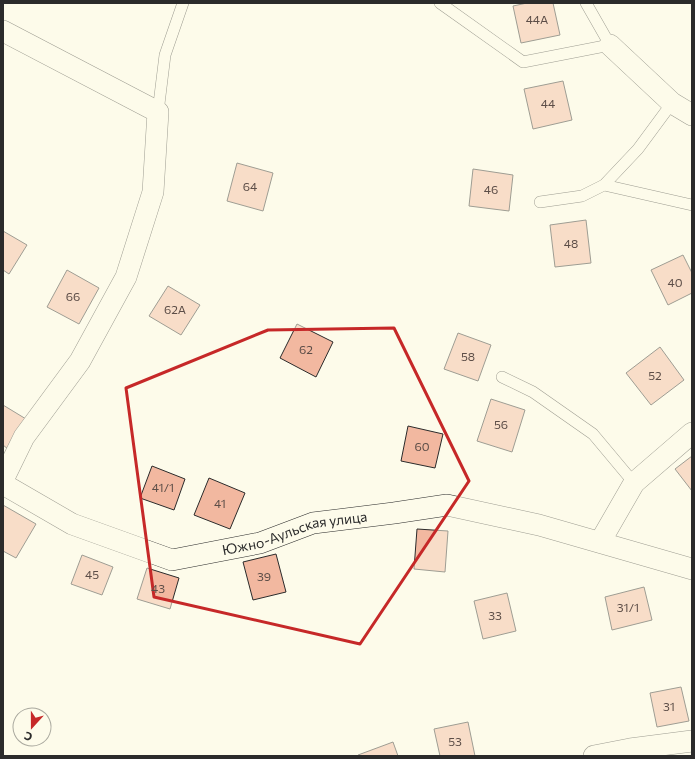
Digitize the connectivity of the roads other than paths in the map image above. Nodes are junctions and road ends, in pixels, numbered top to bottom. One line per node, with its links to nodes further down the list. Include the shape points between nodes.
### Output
1 (183, 3): 7 (lane, via 165,55)
2 (440, 3): 5 (lane, via 523,62)
3 (586, 3): 5 (lane)
4 (3, 32): 7 (street)
5 (610, 45): 6 (street)
6 (672, 103): 8 (street); 9 (lane, via 638,149)
7 (158, 112): 14 (street, via 154,192 126,277 80,361 24,437)
8 (692, 115)
9 (604, 184): 10 (lane, via 582,196); 11 (lane)
10 (540, 202)
11 (692, 205)
12 (502, 377): 15 (lane, via 534,392 593,434)
13 (692, 433): 15 (street)
14 (3, 480)
15 (634, 483): 17 (street)
16 (3, 484): 17 (street, Южно-Аульская улица, via 72,524 172,560 260,543 313,523 447,505 539,525)
17 (600, 542): 18 (street, Южно-Аульская улица)
18 (692, 569)
19 (692, 741): 20 (street)
20 (594, 756)

